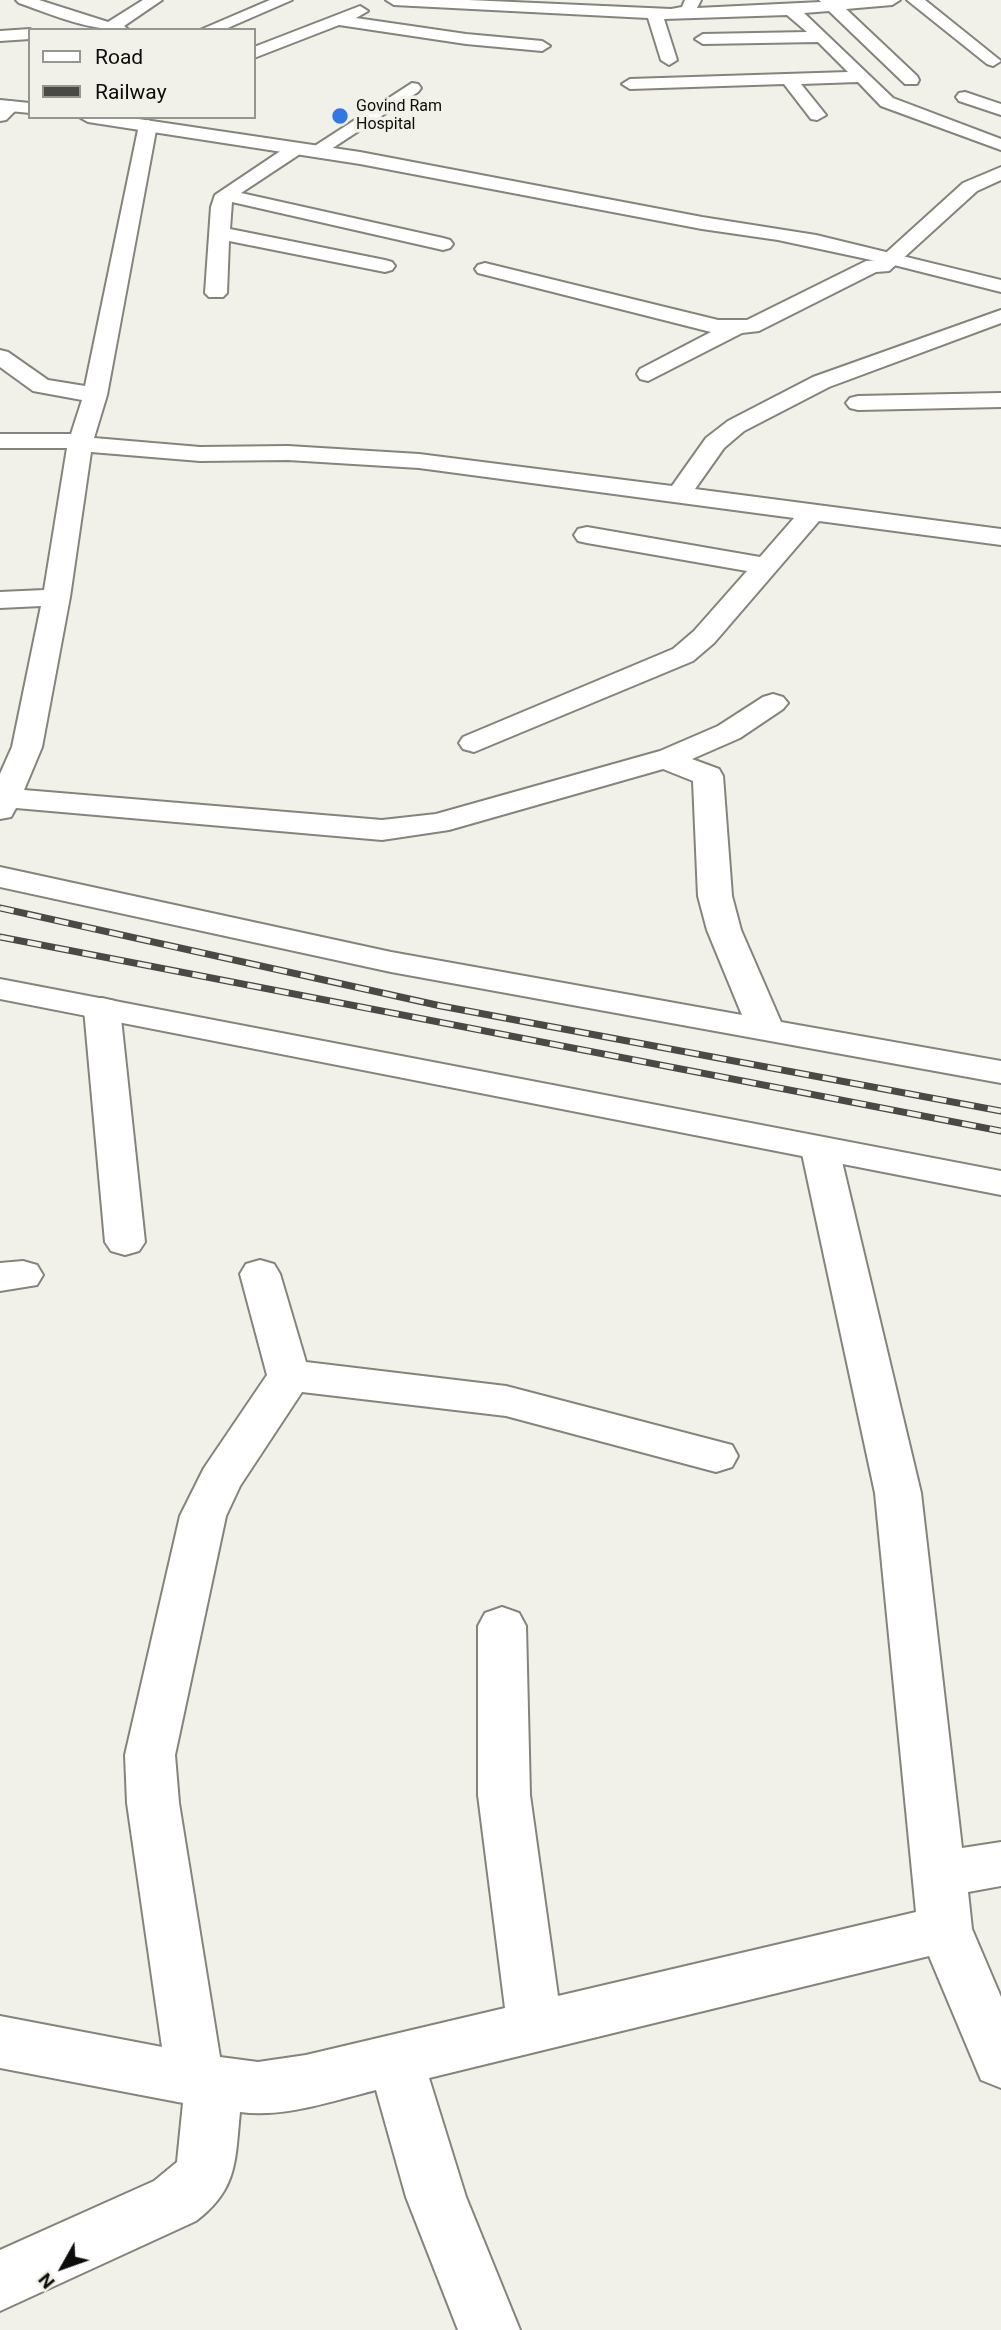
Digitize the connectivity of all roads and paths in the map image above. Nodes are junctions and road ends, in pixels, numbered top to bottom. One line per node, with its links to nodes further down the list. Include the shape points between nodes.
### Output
1 (24, 0): 17 (street)
2 (154, 0): 17 (street)
3 (284, 0): 18 (street)
4 (596, 0): 12 (street)
5 (694, 0): 15 (street, via 688,11)
6 (892, 0): 9 (street)
7 (915, 0): 27 (street)
8 (384, 3): 12 (street); 16 (street)
9 (831, 3): 11 (street); 30 (street)
10 (66, 4): 17 (street)
11 (791, 10): 13 (street); 21 (street)
12 (581, 12): 14 (street)
13 (726, 12): 15 (street); 22 (street)
14 (654, 13): 15 (street); 23 (street)
15 (679, 13)
16 (337, 20): 24 (street); 25 (street)
17 (118, 28)
18 (213, 28)
19 (28, 34): 20 (street)
20 (0, 36)
21 (822, 37): 22 (street); 29 (street)
22 (736, 39): 23 (street)
23 (675, 40): 26 (street)
24 (542, 46)
25 (256, 52)
26 (669, 60)
27 (993, 61)
28 (629, 65): 33 (street)
29 (863, 77): 31 (street); 44 (street, via 895,106)
30 (911, 79)
31 (789, 80): 32 (street); 41 (street)
32 (702, 82): 33 (street); 36 (street)
33 (630, 84): 37 (street)
34 (412, 88): 45 (street)
35 (965, 97): 40 (street)
36 (710, 102)
37 (631, 104)
38 (28, 108): 39 (street)
39 (4, 109)
40 (1001, 110)
41 (817, 115)
42 (107, 119): 43 (street)
43 (148, 125): 45 (street); 60 (street)
44 (1001, 145)
45 (306, 150): 47 (street); 50 (street, via 702,223 765,241)
46 (1001, 173): 50 (street, via 970,187)
47 (225, 195): 48 (street); 49 (street)
48 (219, 233): 51 (street); 54 (street)
49 (443, 244)
50 (883, 264): 53 (street); 55 (street); 57 (street, via 751,326)
51 (385, 266)
52 (485, 269): 57 (street)
53 (1001, 286)
54 (216, 293)
55 (1001, 299)
56 (1001, 316): 65 (street, via 821,382 736,426 715,443)
57 (735, 328): 59 (street)
58 (0, 357): 60 (street, via 41,386)
59 (648, 374)
60 (95, 395): 64 (street)
61 (1001, 400): 62 (street)
62 (859, 403)
63 (0, 441): 64 (street)
64 (80, 443): 65 (street, via 200,454 288,453 419,461); 70 (street)
65 (679, 494): 66 (street)
66 (813, 512): 68 (street); 69 (street)
67 (587, 535): 69 (street)
68 (1001, 537)
69 (766, 566): 73 (street, via 683,656)
70 (56, 597): 71 (street); 74 (street)
71 (0, 600)
72 (773, 703): 75 (street, via 729,732)
73 (474, 743)
74 (13, 745): 76 (street)
75 (665, 760): 76 (street, via 438,823 382,830); 80 (street, via 708,776 715,896 724,930)
76 (3, 804)
77 (0, 877): 80 (street, via 391,962)
78 (0, 989): 79 (street)
79 (102, 1009): 82 (street); 84 (street)
80 (766, 1029): 81 (street)
81 (1001, 1072)
82 (820, 1149): 83 (street); 90 (street, via 898,1493)
83 (1001, 1184)
84 (125, 1242)
85 (260, 1275): 86 (street)
86 (288, 1375): 87 (street, via 506,1402); 96 (street, via 220,1480 203,1516 150,1755 153,1803)
87 (716, 1456)
88 (502, 1626): 92 (street, via 504,1795)
89 (1001, 1864): 90 (street)
90 (939, 1874): 91 (street)
91 (945, 1929): 92 (street); 95 (street)
92 (535, 2027): 94 (street)
93 (0, 2042): 96 (street)
94 (395, 2060): 96 (street, via 258,2088); 98 (street, via 436,2197)
95 (1001, 2062)
96 (204, 2081): 97 (street, via 205,2169 195,2186 175,2201)
97 (0, 2281)
98 (489, 2330)

